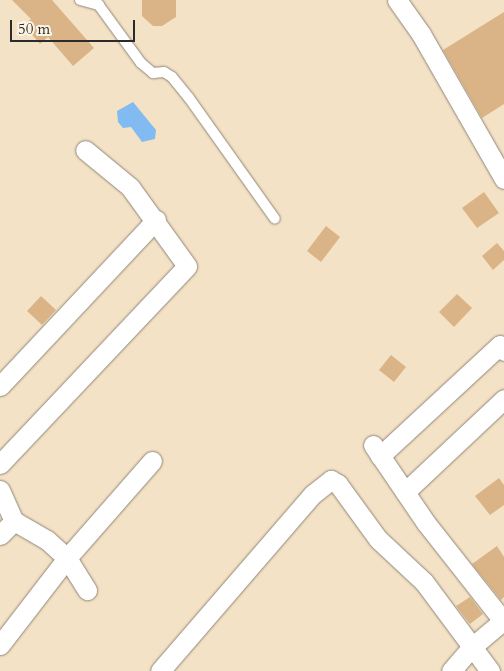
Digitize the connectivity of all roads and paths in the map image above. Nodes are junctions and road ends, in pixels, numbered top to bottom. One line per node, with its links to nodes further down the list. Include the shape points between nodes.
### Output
1 (80, 0): 3 (lane)
2 (397, 0): 5 (street, via 421,34)
3 (97, 3): 6 (lane, via 141,63 153,73 164,72 172,77)
4 (85, 150): 7 (street, via 130,187)
5 (504, 179)
6 (275, 219)
7 (156, 220): 9 (street); 12 (street, via 187,266)
8 (504, 351): 14 (street, via 500,345 377,451)
9 (0, 386)
10 (504, 400): 14 (street)
11 (152, 461): 17 (street)
12 (0, 464)
13 (0, 490): 15 (street)
14 (405, 492): 19 (street)
15 (14, 521): 16 (street); 17 (street, via 47,540)
16 (0, 535)
17 (67, 558): 18 (street); 20 (street)
18 (87, 590)
19 (503, 620): 21 (street)
20 (0, 645)
21 (473, 646): 22 (street, via 424,582 378,539 338,484 331,480 313,494); 23 (street); 24 (street)
22 (160, 671)
23 (451, 671)
24 (490, 671)

